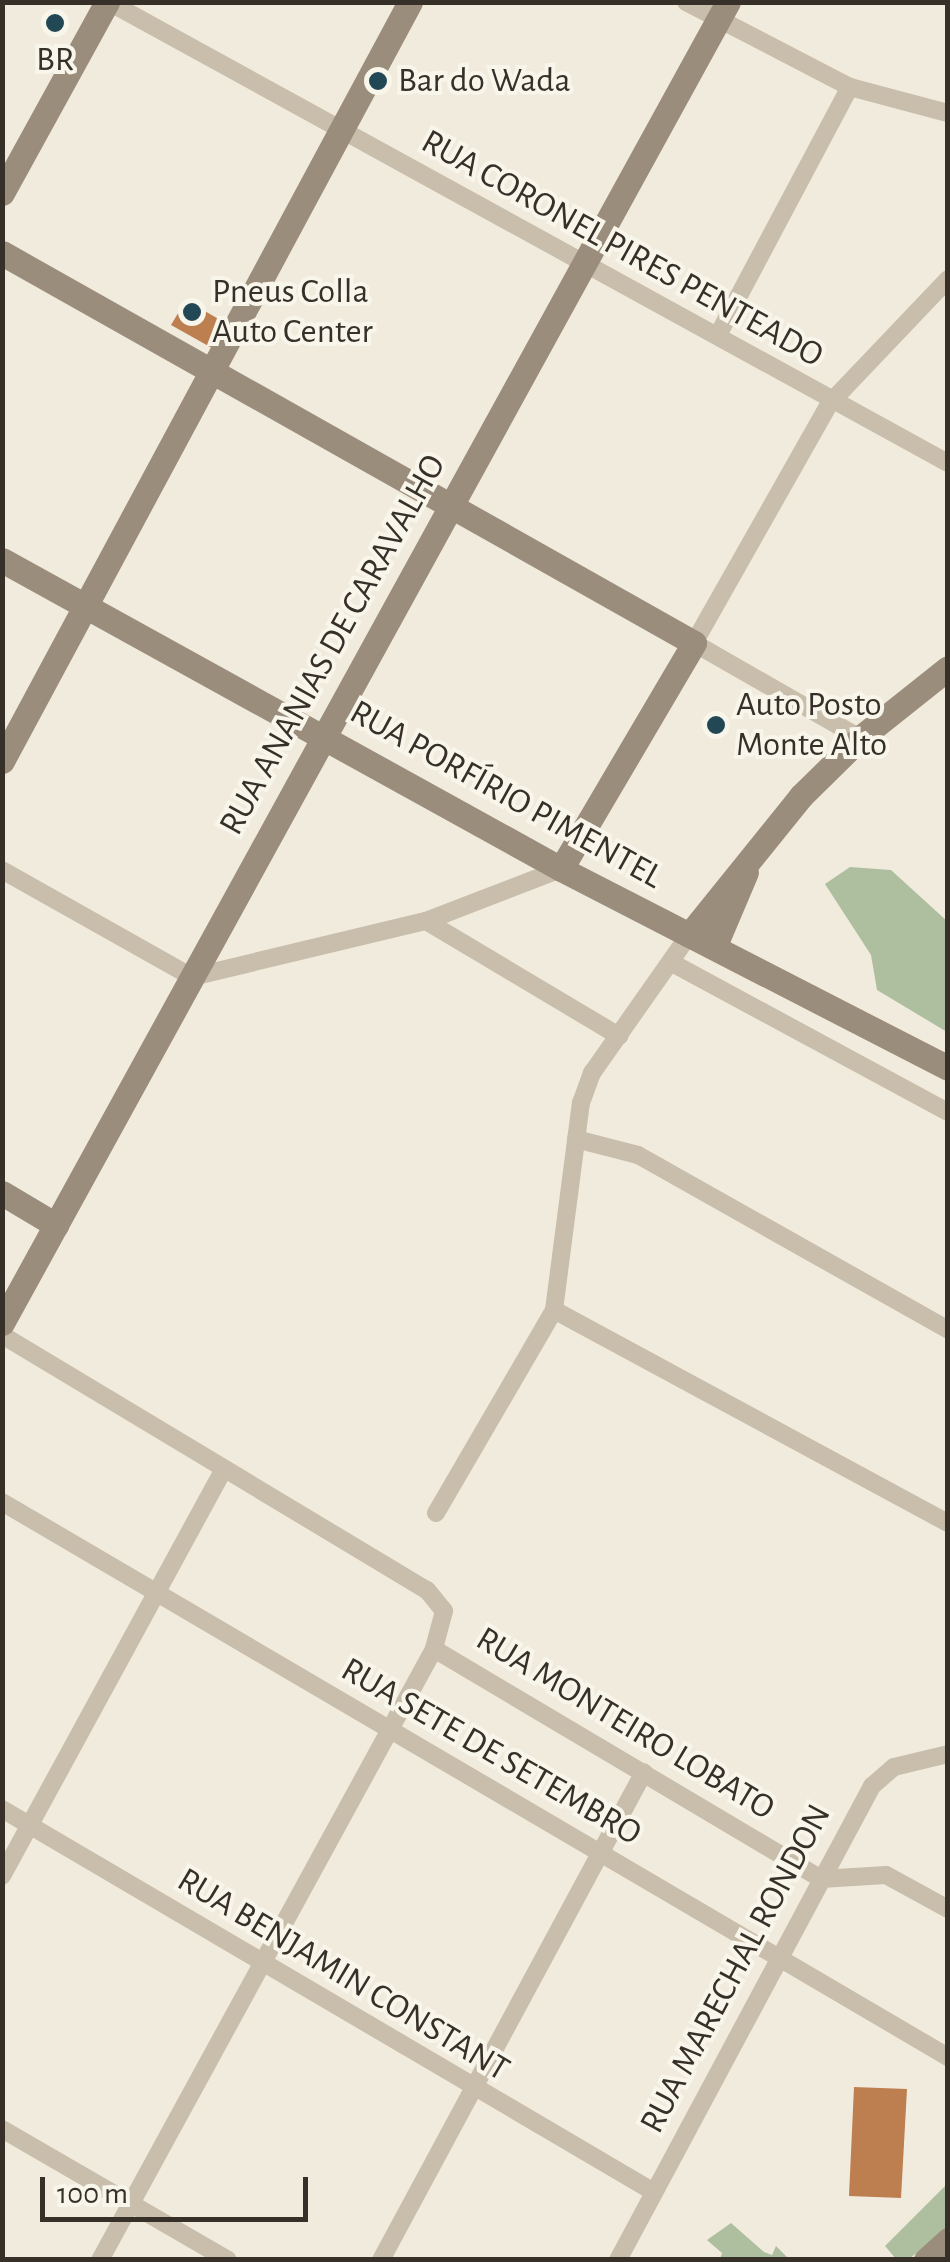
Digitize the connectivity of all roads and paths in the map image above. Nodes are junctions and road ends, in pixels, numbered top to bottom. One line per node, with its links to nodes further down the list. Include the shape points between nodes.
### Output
1 (108, 2): 7 (street, RUA CORONEL PIRES PENTEADO); 8 (street)
2 (410, 2): 7 (street)
3 (686, 2): 4 (street)
4 (724, 12): 5 (street); 10 (street, RUA ANANIAS DE CARAVALHO)
5 (850, 87): 6 (street); 12 (street)
6 (948, 113)
7 (341, 131): 10 (street, RUA CORONEL PIRES PENTEADO); 13 (street)
8 (2, 193)
9 (2, 252): 13 (street)
10 (582, 262): 12 (street, RUA CORONEL PIRES PENTEADO); 16 (street, RUA ANANIAS DE CARAVALHO)
11 (948, 279): 14 (street)
12 (718, 336): 14 (street, RUA CORONEL PIRES PENTEADO)
13 (214, 367): 16 (street); 18 (street)
14 (830, 402): 15 (street, RUA CORONEL PIRES PENTEADO); 19 (street)
15 (948, 464)
16 (450, 504): 19 (street); 21 (street, RUA ANANIAS DE CARAVALHO)
17 (2, 560): 18 (street, RUA PORFÍRIO PIMENTEL)
18 (87, 607): 21 (street, RUA PORFÍRIO PIMENTEL); 23 (street)
19 (694, 644): 22 (street); 25 (street)
20 (948, 668): 22 (street)
21 (324, 735): 25 (street, RUA PORFÍRIO PIMENTEL); 31 (street, RUA ANANIAS DE CARAVALHO)
22 (860, 738): 24 (street, via 791,808)
23 (2, 761)
24 (747, 868): 28 (street); 29 (street)
25 (561, 869): 27 (street); 28 (street, RUA PORFÍRIO PIMENTEL)
26 (2, 870): 31 (street)
27 (426, 921): 31 (street); 32 (street)
28 (689, 935): 29 (street, RUA PORFÍRIO PIMENTEL); 30 (street)
29 (715, 945): 33 (street, RUA PORFÍRIO PIMENTEL)
30 (674, 964): 32 (street); 34 (street)
31 (192, 977): 37 (street, RUA ANANIAS DE CARAVALHO)
32 (619, 1036): 35 (street, via 586,1088)
33 (948, 1068)
34 (948, 1112)
35 (576, 1138): 38 (street); 40 (street, via 638,1155)
36 (2, 1193): 37 (street)
37 (56, 1226): 39 (street, RUA ANANIAS DE CARAVALHO)
38 (554, 1310): 44 (street); 45 (street)
39 (2, 1323)
40 (948, 1330)
41 (2, 1334): 42 (street, RUA MONTEIRO LOBATO)
42 (224, 1470): 46 (street); 47 (street, RUA MONTEIRO LOBATO, via 427,1590 444,1611)
43 (2, 1502): 46 (street, RUA SETE DE SETEMBRO)
44 (436, 1513)
45 (948, 1522)
46 (158, 1595): 48 (street, RUA SETE DE SETEMBRO); 52 (street)
47 (434, 1649): 48 (street); 50 (street, RUA MONTEIRO LOBATO)
48 (389, 1731): 53 (street, RUA SETE DE SETEMBRO); 58 (street)
49 (948, 1754): 55 (street, RUA MARECHAL RONDON, via 894,1766 878,1778)
50 (644, 1772): 53 (street); 55 (street, RUA MONTEIRO LOBATO)
51 (2, 1809): 52 (street, RUA BENJAMIN CONSTANT)
52 (30, 1826): 54 (street); 58 (street, RUA BENJAMIN CONSTANT)
53 (600, 1854): 57 (street, RUA SETE DE SETEMBRO); 60 (street)
54 (2, 1876)
55 (822, 1880): 56 (street, via 886,1875); 57 (street, RUA MARECHAL RONDON)
56 (948, 1909)
57 (781, 1958): 59 (street, RUA SETE DE SETEMBRO); 62 (street, RUA MARECHAL RONDON)
58 (261, 1967): 60 (street, RUA BENJAMIN CONSTANT); 63 (street)
59 (948, 2057)
60 (471, 2089): 62 (street, RUA BENJAMIN CONSTANT); 67 (street)
61 (2, 2129): 63 (street)
62 (654, 2192): 68 (street, RUA MARECHAL RONDON)
63 (130, 2204): 65 (street); 66 (street)
64 (948, 2240): 69 (street)
65 (100, 2260)
66 (228, 2260)
67 (381, 2260)
68 (618, 2260)
69 (926, 2260)

